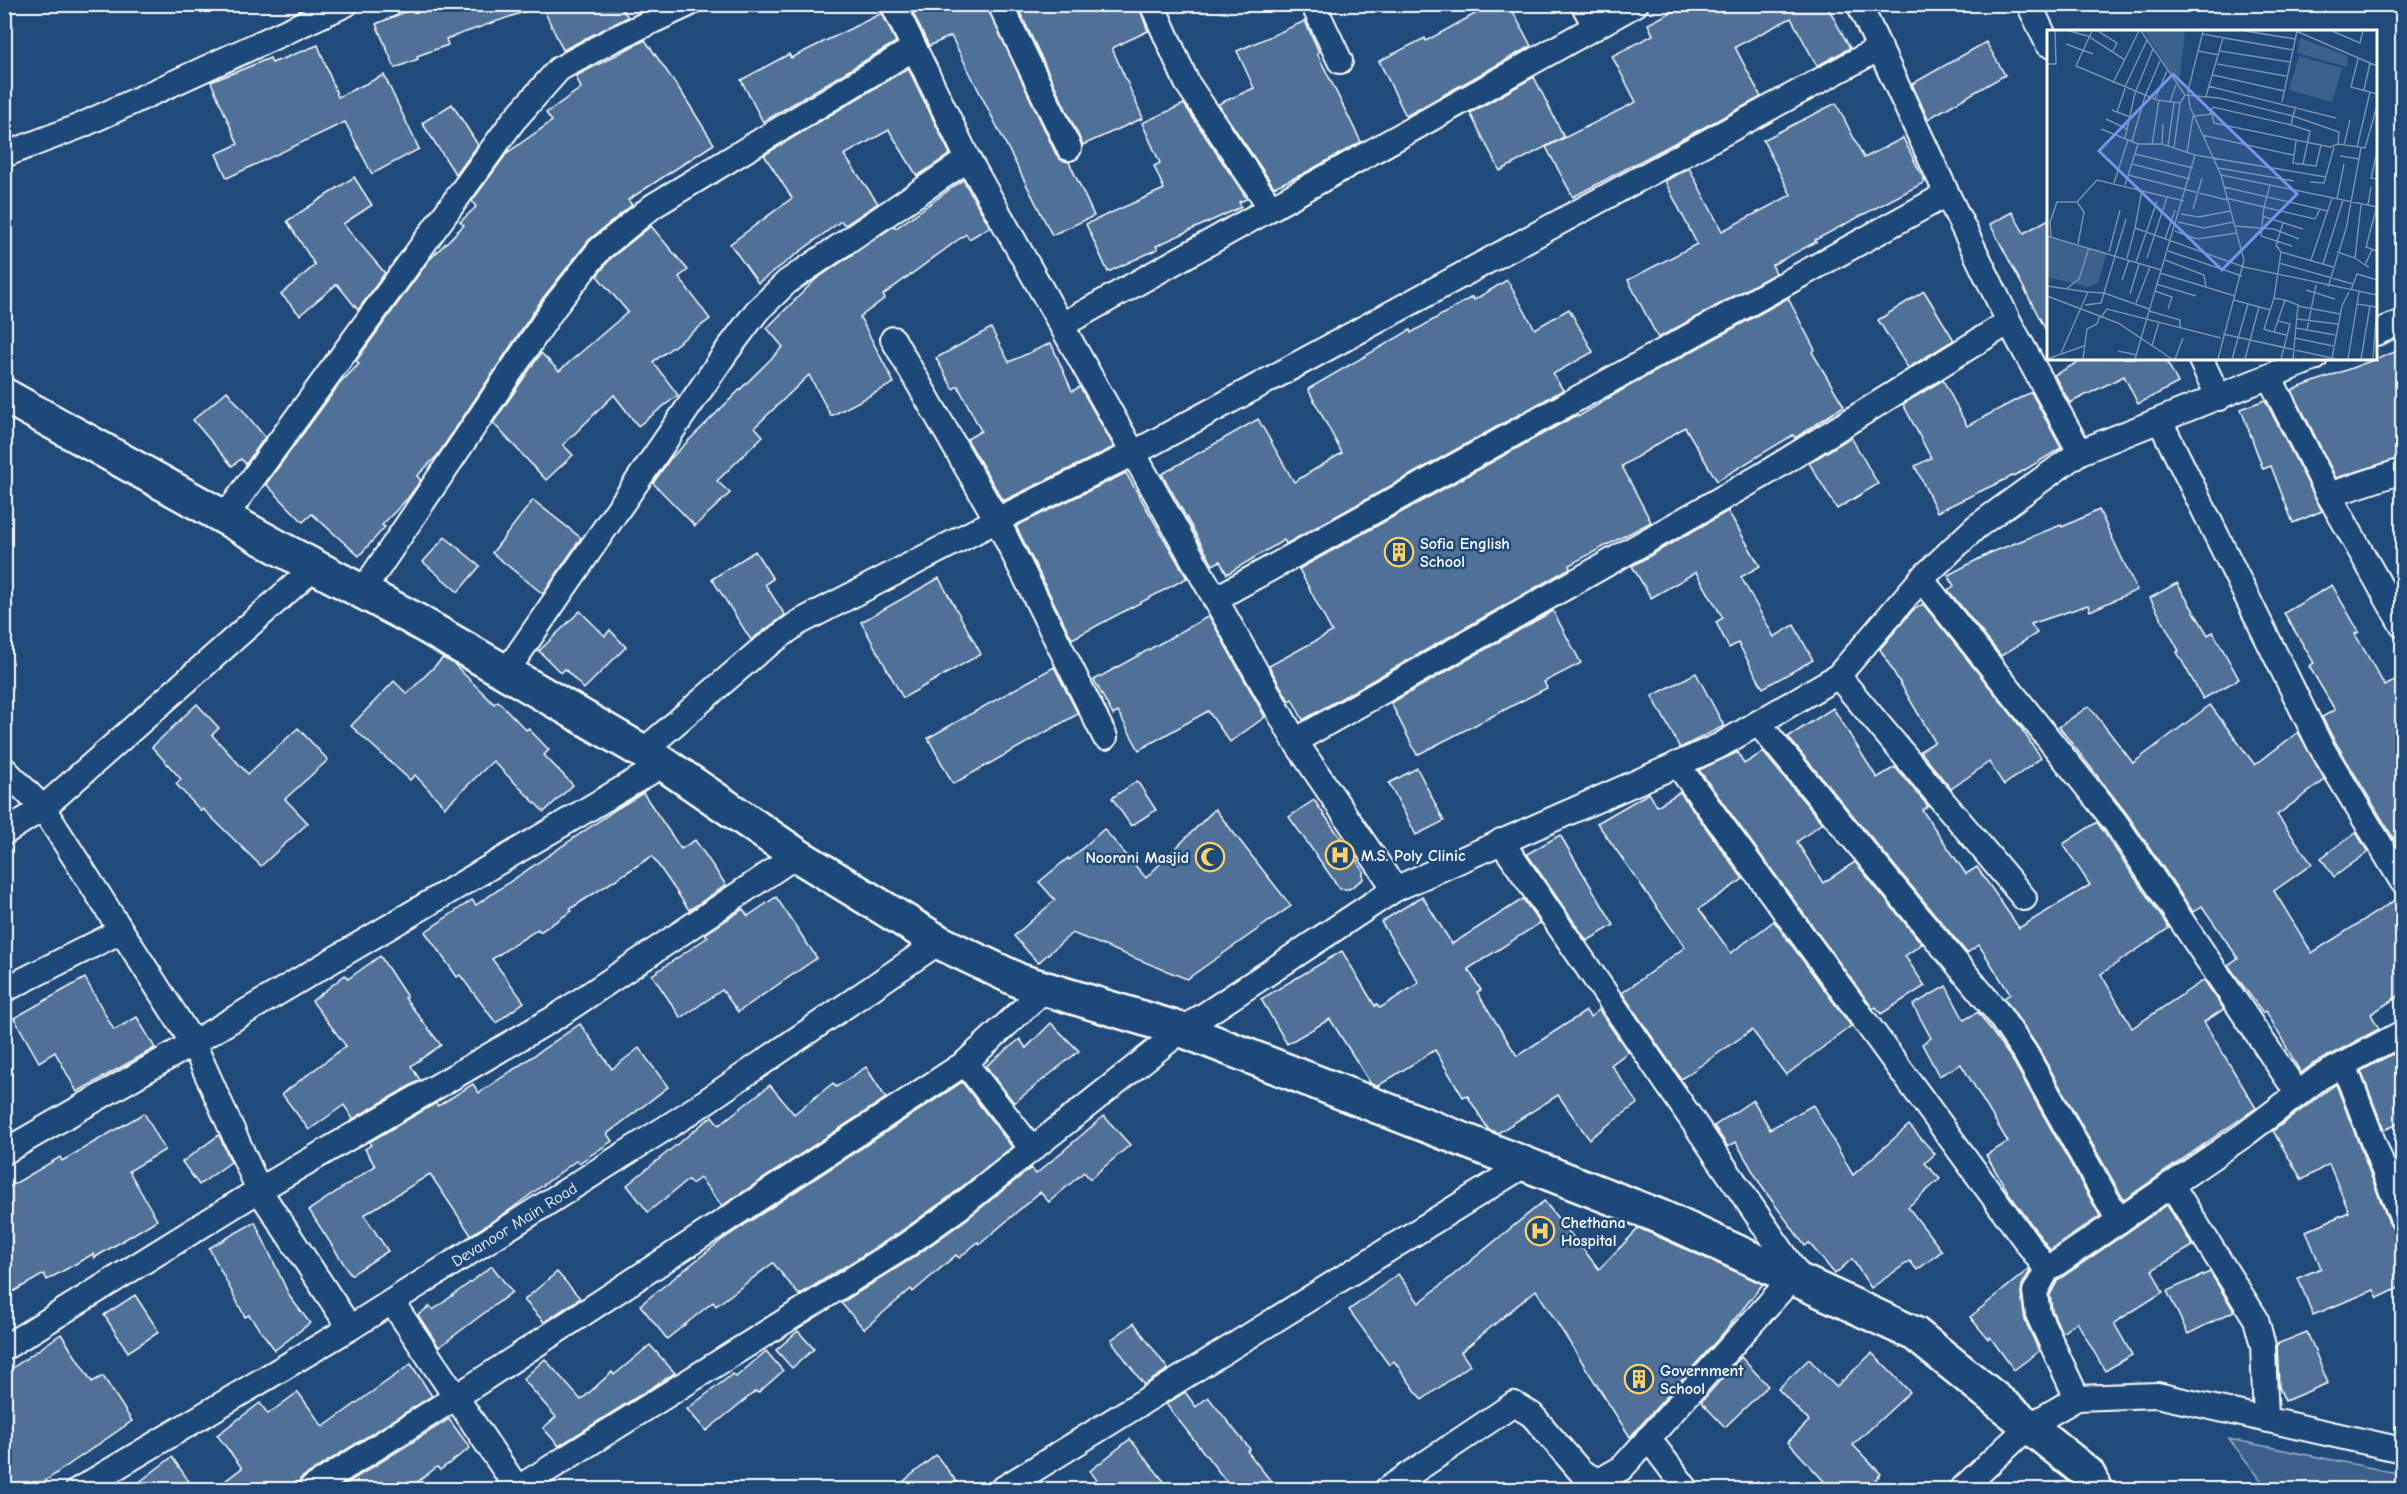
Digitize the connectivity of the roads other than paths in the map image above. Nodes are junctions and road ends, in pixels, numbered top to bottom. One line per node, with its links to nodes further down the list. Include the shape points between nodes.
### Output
1 (346, 4): 17 (street, via 80,126)
2 (689, 4): 36 (street, via 559,69 513,121)
3 (893, 4): 13 (street)
4 (1000, 4): 16 (street)
5 (1152, 4): 20 (street, via 1187,83)
6 (1313, 4): 15 (street)
7 (1583, 4): 11 (street)
8 (1636, 4): 11 (street)
9 (1859, 4): 14 (street)
10 (2029, 4): 12 (street)
11 (1596, 27): 20 (street)
12 (2047, 40)
13 (915, 48): 18 (street); 40 (street, via 653,206 600,249 555,306)
14 (1880, 48): 19 (street); 33 (street)
15 (1340, 61)
16 (1069, 148)
17 (4, 155)
18 (968, 159): 23 (street); 43 (street, via 787,282 757,311)
19 (1947, 194): 21 (street); 41 (street)
20 (1271, 208): 23 (street)
21 (2009, 322): 32 (street); 47 (street, via 1763,475)
22 (2403, 322): 24 (street)
23 (1062, 325): 33 (street)
24 (2377, 333)
25 (893, 339): 37 (street)
26 (2201, 360): 30 (street)
27 (2310, 360): 28 (street)
28 (2270, 378): 30 (street); 35 (street)
29 (4, 395): 36 (street)
30 (2219, 398): 31 (street)
31 (2160, 421): 32 (street); 55 (street, via 2320,745)
32 (2080, 452): 39 (street, via 1976,527)
33 (1134, 453): 37 (street); 41 (street)
34 (2403, 471): 35 (street)
35 (2329, 495): 42 (street)
36 (224, 518): 38 (street)
37 (997, 520): 46 (street); 48 (street, via 798,623 757,653)
38 (315, 567): 40 (street); 51 (street)
39 (1921, 579): 44 (street); 67 (street, via 2115,822)
40 (362, 592): 43 (street)
41 (1215, 599): 47 (street)
42 (2403, 625)
43 (506, 672): 48 (street)
44 (1838, 676): 45 (street); 57 (street)
45 (1758, 723): 49 (street); 74 (street, via 1997,1012 2025,1053)
46 (1105, 737)
47 (1295, 741): 56 (street)
48 (653, 758): 54 (street); 64 (street)
49 (1677, 764): 53 (street); 75 (street)
50 (4, 769): 51 (street)
51 (43, 808): 52 (street); 58 (street)
52 (4, 833)
53 (1501, 841): 56 (street); 76 (street)
54 (797, 855): 59 (street); 72 (street, via 556,1017)
55 (2403, 881)
56 (1395, 889): 62 (street)
57 (2024, 898)
58 (121, 931): 61 (street); 64 (street)
59 (939, 942): 60 (street, via 1020,981); 77 (street, Devanoor Main Road, via 683,1117)
60 (1046, 988): 62 (street); 65 (street)
61 (4, 990)
62 (1182, 1030): 68 (street); 70 (street)
63 (2403, 1033): 66 (street)
64 (192, 1043): 69 (street); 72 (street)
65 (965, 1063): 68 (street); 80 (street)
66 (2344, 1065): 67 (street, via 2319,1077); 73 (street)
67 (2298, 1094): 71 (street)
68 (1032, 1149): 86 (street, via 905,1246)
69 (4, 1152)
70 (1526, 1164): 76 (street, via 1661,1217); 89 (street)
71 (2171, 1184): 74 (street); 82 (street, via 2256,1319 2263,1346)
72 (259, 1190): 78 (street); 79 (street)
73 (2403, 1218)
74 (2119, 1221): 75 (street)
75 (2047, 1270): 81 (street, via 2035,1292 2038,1314)
76 (1798, 1280): 83 (street, via 1915,1334); 84 (street)
77 (392, 1302): 78 (street, Devanoor Main Road); 80 (street)
78 (350, 1328): 87 (street, Devanoor Main Road)
79 (4, 1348)
80 (456, 1397): 86 (street); 88 (street)
81 (2077, 1398): 82 (street, via 2157,1395); 83 (street)
82 (2266, 1419): 85 (street)
83 (2030, 1426): 92 (street); 93 (street, via 2087,1473)
84 (1648, 1438): 90 (street, via 1622,1468 1599,1481 1581,1472 1532,1415 1514,1404); 91 (street)
85 (2403, 1450)
86 (516, 1489)
87 (78, 1490)
88 (309, 1490)
89 (1001, 1490)
90 (1386, 1490)
91 (1687, 1490)
92 (1961, 1490)
93 (2096, 1490)

